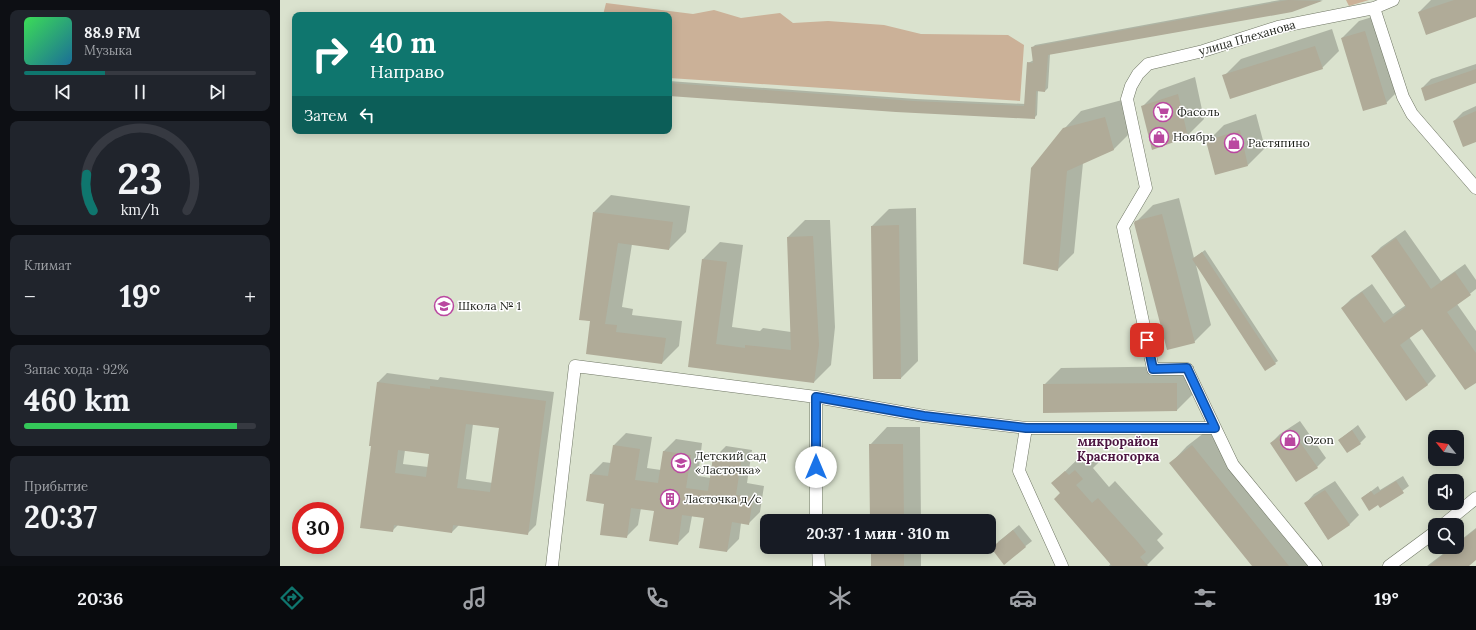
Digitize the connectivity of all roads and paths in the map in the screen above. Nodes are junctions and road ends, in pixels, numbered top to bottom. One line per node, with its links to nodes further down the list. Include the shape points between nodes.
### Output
1 (1393, 0): 2 (street, улица Плеханова)
2 (1374, 8): 3 (street, via 1412,114); 6 (street, улица Плеханова, via 1278,27 1203,51 1148,64 1131,86 1127,99 1146,188 1123,227 1153,369 1187,368)
3 (1476, 188)
4 (816, 397): 5 (street, via 924,416); 8 (street); 12 (street, via 575,366)
5 (1026, 428): 6 (street); 14 (street, via 1019,471)
6 (1215, 428): 15 (street, via 1233,465)
7 (1476, 498): 9 (street)
8 (816, 514)
9 (1452, 518)
10 (1428, 537): 16 (street)
11 (818, 554): 13 (street)
12 (552, 566)
13 (819, 566)
14 (1062, 566)
15 (1316, 566)
16 (1389, 566)

